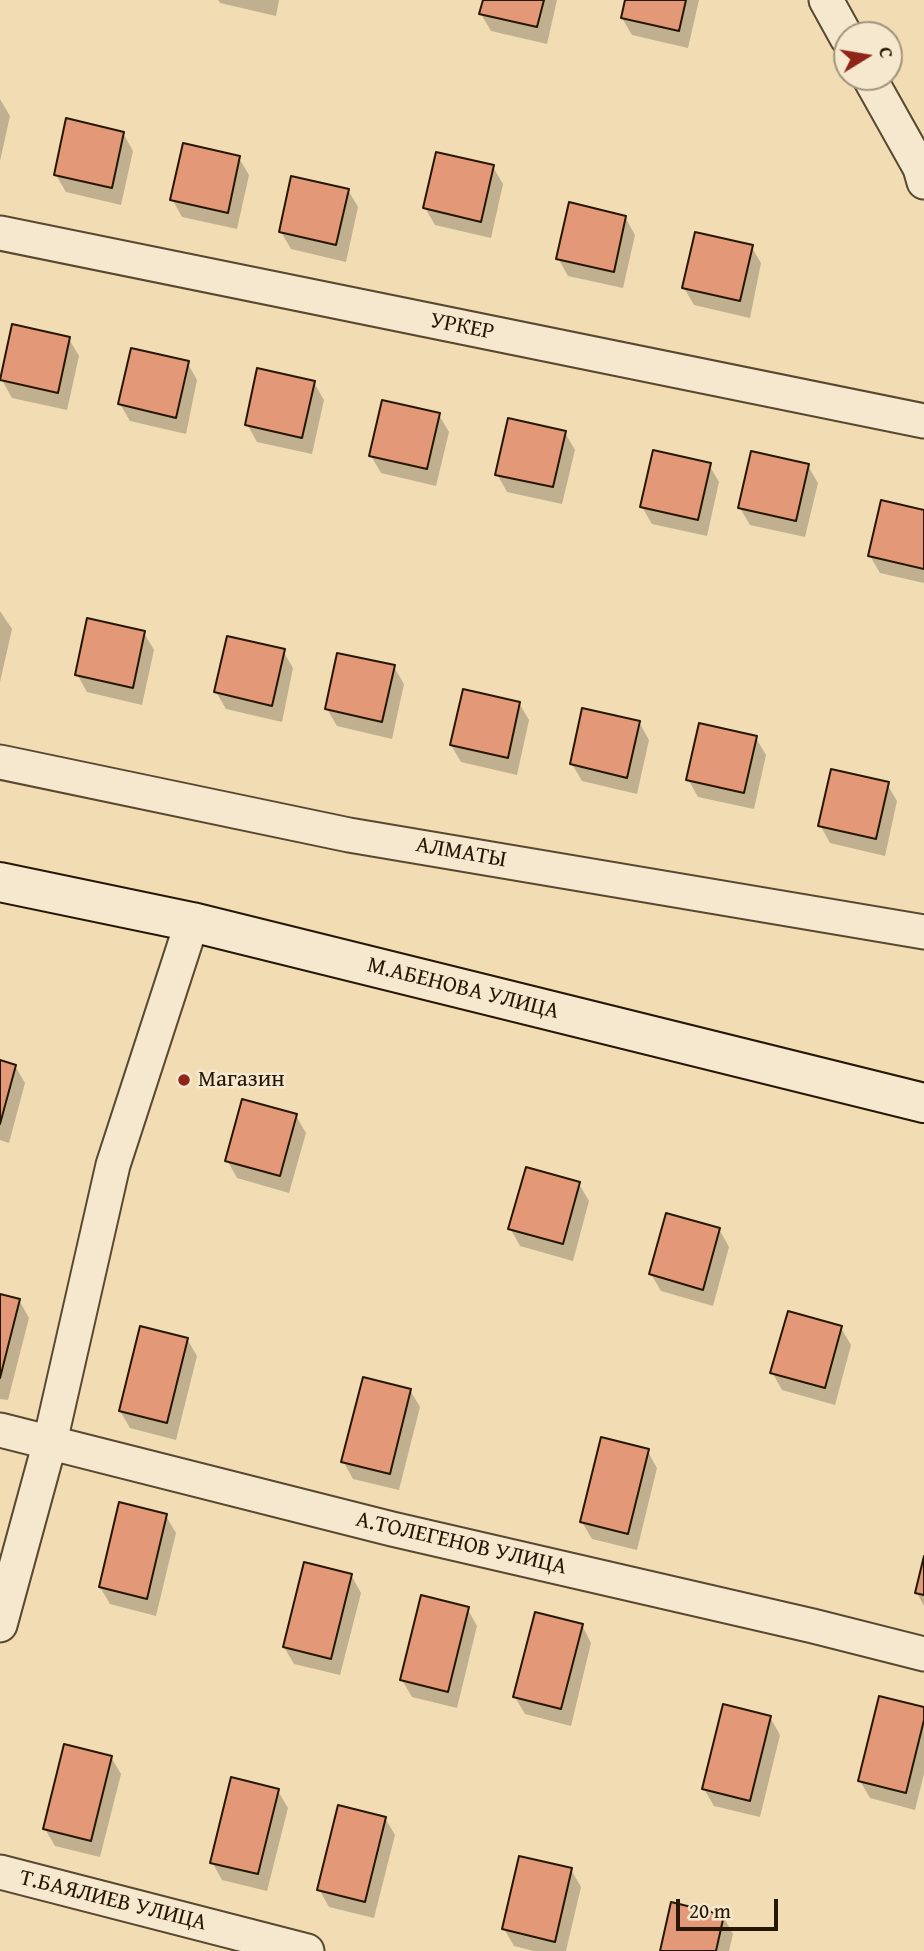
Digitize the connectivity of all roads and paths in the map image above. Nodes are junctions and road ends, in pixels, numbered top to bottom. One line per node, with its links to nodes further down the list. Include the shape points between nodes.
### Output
1 (826, 0): 2 (street)
2 (838, 21)
3 (877, 91): 4 (street)
4 (923, 172)
5 (0, 233): 6 (street, УРКЕР)
6 (924, 421)
7 (0, 762): 10 (street, АЛМАТЫ, via 349,835)
8 (0, 882): 9 (main road, М.АБЕНОВА УЛИЦА)
9 (192, 922): 11 (main road, М.АБЕНОВА УЛИЦА); 13 (street, via 113,1165)
10 (924, 932)
11 (924, 1102)
12 (0, 1430): 13 (street, А.ТОЛЕГЕНОВ УЛИЦА)
13 (50, 1442): 14 (street); 15 (street, А.ТОЛЕГЕНОВ УЛИЦА, via 392,1529)
14 (0, 1625)
15 (924, 1654)
16 (0, 1872): 17 (street, Т.БАЯЛИЕВ УЛИЦА)
17 (307, 1951)

